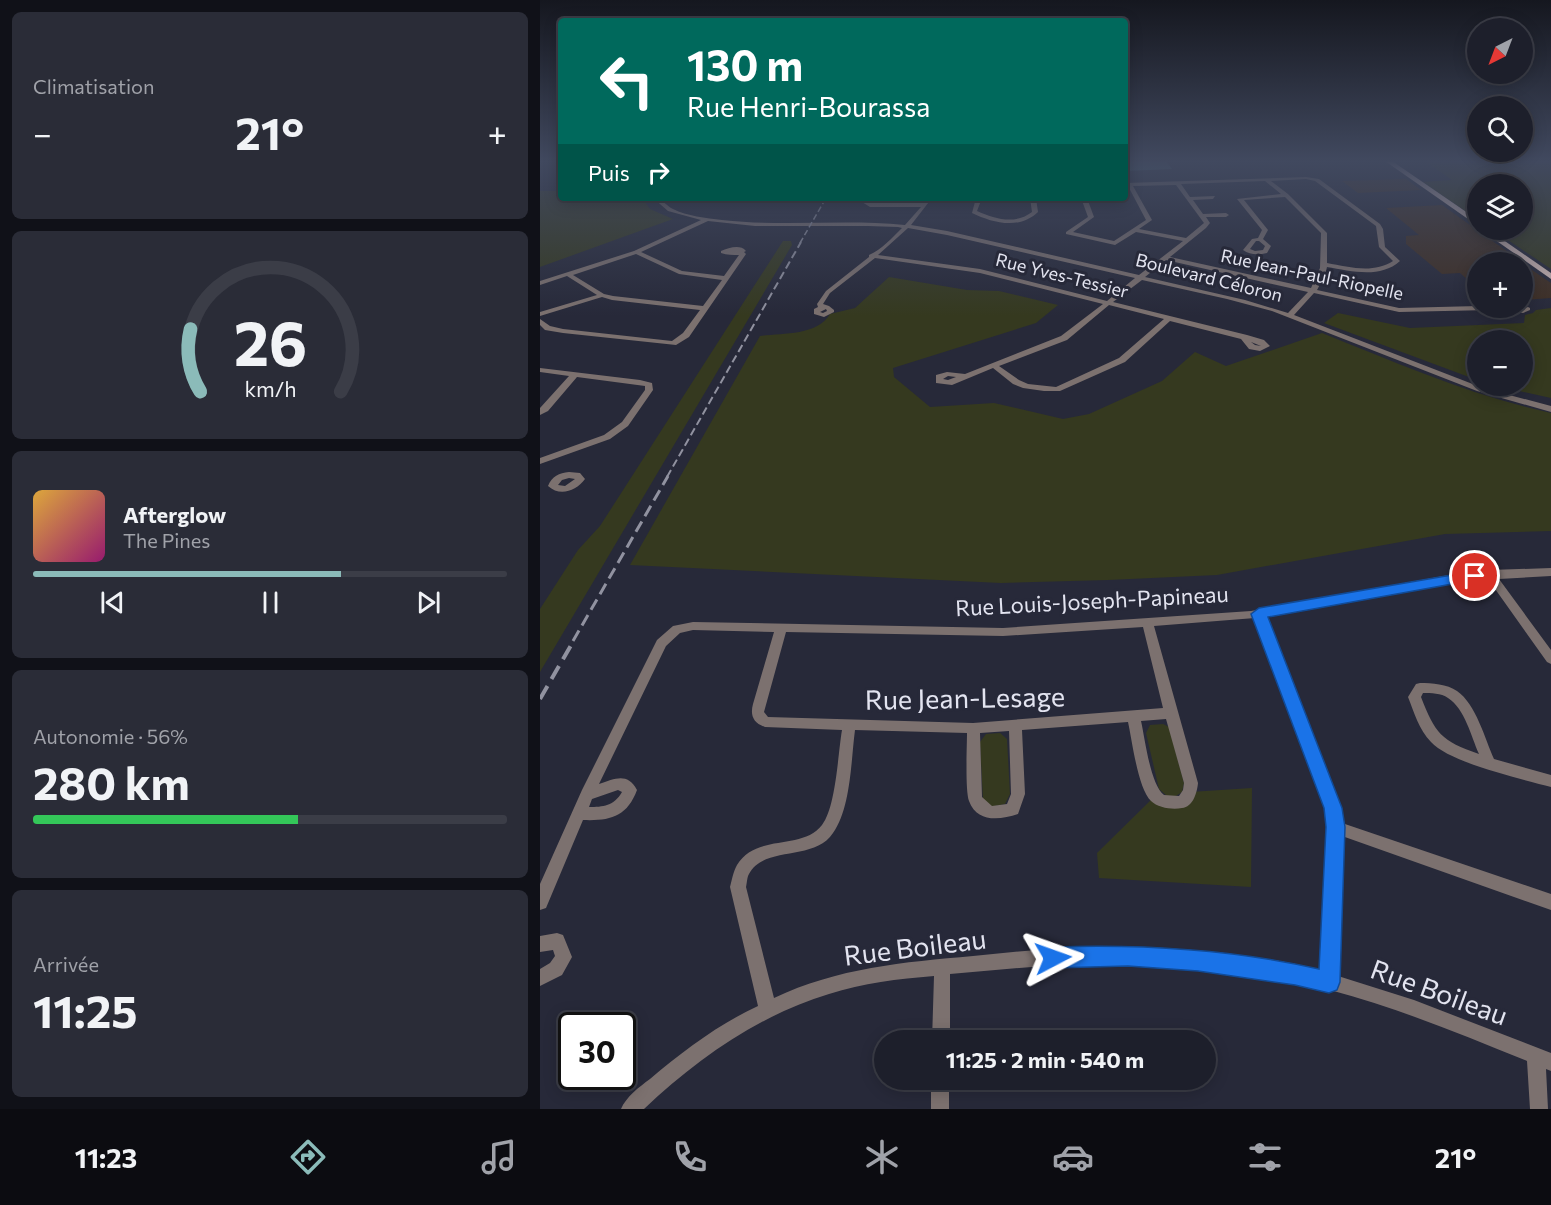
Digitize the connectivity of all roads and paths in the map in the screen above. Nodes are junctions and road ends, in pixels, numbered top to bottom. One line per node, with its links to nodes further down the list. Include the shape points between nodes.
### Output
1 (666, 213): 14 (street, Boulevard Céloron)
2 (677, 213): 14 (street, Boulevard Céloron)
3 (918, 213): 15 (street)
4 (977, 213): 5 (street, via 1013,222)
5 (1034, 213)
6 (1090, 213): 16 (street, via 1091,216 1068,233 1115,243)
7 (1145, 213): 16 (street, via 1149,220)
8 (1200, 213): 13 (street)
9 (1252, 213): 17 (street, via 1266,230)
10 (1304, 213): 24 (street, via 1324,233)
11 (1361, 213): 24 (street, via 1378,225 1382,247 1397,261 1366,271)
12 (1226, 215): 13 (street)
13 (1202, 216): 18 (street, via 1207,223)
14 (704, 222): 15 (street, Boulevard Céloron); 20 (street)
15 (904, 228): 22 (street); 28 (street, Boulevard Céloron, via 962,237)
16 (1136, 230): 18 (street)
17 (1260, 239)
18 (1187, 240): 23 (street)
19 (1499, 240): 26 (main road)
20 (636, 252): 25 (street); 27 (street, via 681,273)
21 (740, 253): 27 (street, via 743,254)
22 (870, 256): 32 (street, Rue Yves-Tessier, via 980,271); 34 (street, via 828,292 820,304)
23 (1165, 258): 28 (street); 30 (street, Rue Jean-Paul-Riopelle)
24 (1325, 265): 30 (street, via 1323,277)
25 (569, 275): 29 (street); 31 (street)
26 (1551, 277)
27 (725, 278): 33 (street)
28 (1140, 278): 32 (street); 37 (street, Boulevard Céloron)
29 (540, 283)
30 (1312, 291): 35 (street, Rue Jean-Paul-Riopelle, via 1404,311); 37 (street)
31 (602, 295): 33 (street); 36 (street)
32 (1108, 303): 38 (street, Rue Yves-Tessier); 41 (street, via 1057,342)
33 (704, 308): 39 (street, via 686,335 673,343 562,331 548,328)
34 (822, 308)
35 (1467, 309)
36 (540, 314)
37 (1289, 315): 44 (street, Boulevard Céloron)
38 (1168, 319): 40 (street, Rue Yves-Tessier); 41 (street, via 1114,365 1057,389 1026,386)
39 (540, 321)
40 (1244, 337)
41 (995, 366): 45 (street)
42 (540, 370): 43 (street)
43 (575, 374): 48 (street); 49 (street, via 640,382 649,385 649,390 625,424 606,437)
44 (1442, 374): 46 (street, Boulevard Céloron); 47 (street, Boulevard Céloron, via 1499,396)
45 (966, 376)
46 (1551, 404)
47 (1551, 409)
48 (540, 412)
49 (553, 457): 50 (street); 51 (street)
50 (540, 461)
51 (560, 477)
52 (1551, 572): 53 (street, Rue Louis-Joseph-Papineau)
53 (1490, 574): 54 (street, Rue Louis-Joseph-Papineau); 57 (street)
54 (1259, 614): 55 (street, Rue Louis-Joseph-Papineau); 67 (street, via 1330,798)
55 (1147, 621): 56 (street, Rue Louis-Joseph-Papineau, via 1003,632); 58 (street)
56 (781, 628): 60 (street, Rue Jean-Lesage, via 757,714 765,722); 65 (street, Rue Louis-Joseph-Papineau, via 693,626 669,635 661,643)
57 (1551, 658)
58 (1171, 713): 59 (street, Rue Jean-Lesage); 59 (street, via 1191,783 1183,802 1167,802 1155,796)
59 (1134, 717): 61 (street, Rue Jean-Lesage)
60 (849, 725): 62 (street, Rue Jean-Lesage); 74 (street, via 835,814 829,828 818,840 757,854 743,869 738,887)
61 (1015, 726): 62 (street, Rue Jean-Lesage); 62 (street, via 1018,794 1013,809 997,814 985,811 975,799)
62 (973, 728)
63 (1489, 762): 63 (street, via 1464,709 1452,695 1420,687 1414,697 1437,741); 64 (street)
64 (1551, 781)
65 (587, 795): 66 (street, Rue Louis-Joseph-Papineau); 66 (street, via 620,783 630,790 628,798 615,810 604,814)
66 (579, 813): 68 (street, Rue Louis-Joseph-Papineau)
67 (1335, 827): 69 (street); 73 (street)
68 (540, 902)
69 (1551, 902)
70 (540, 944): 72 (street, via 557,941 564,957 556,969)
71 (942, 967): 73 (street, Rue Boileau, via 1075,956 1147,956 1198,960); 74 (street, Rue Boileau, via 848,980); 75 (street)
72 (540, 978)
73 (1329, 982): 76 (street, Rue Boileau, via 1424,1011)
74 (768, 1010): 78 (street, Rue Boileau, via 706,1046)
75 (941, 1030)
76 (1543, 1059): 80 (street)
77 (940, 1090): 79 (street)
78 (630, 1109)
79 (940, 1109)
80 (1539, 1109)

